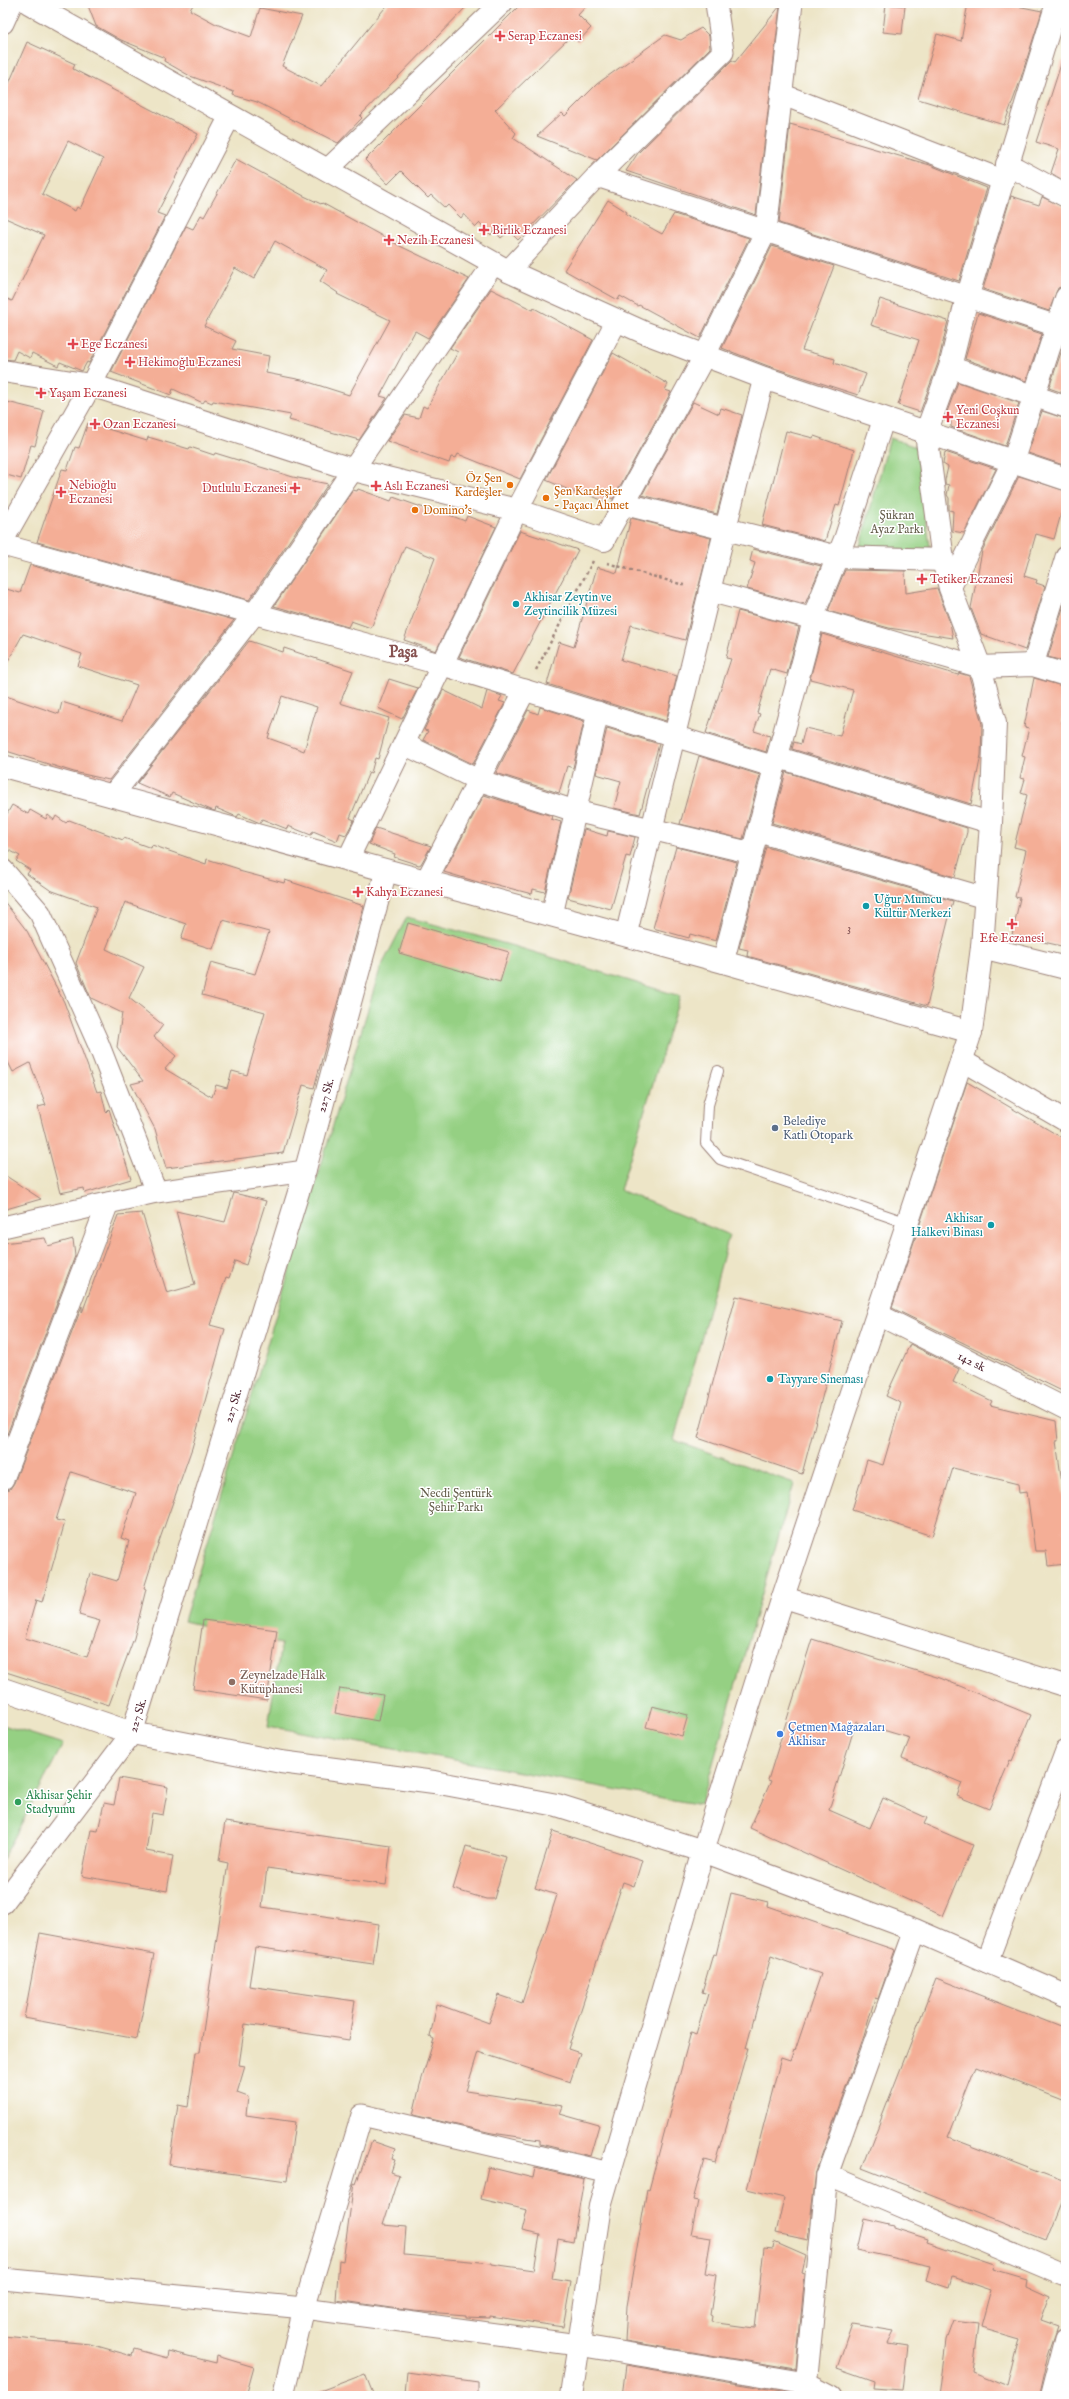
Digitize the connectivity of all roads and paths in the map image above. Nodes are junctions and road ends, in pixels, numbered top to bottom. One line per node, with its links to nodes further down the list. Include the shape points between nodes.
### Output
1 (27, 3): 6 (street); 8 (street)
2 (502, 3): 9 (street)
3 (716, 3): 11 (street, via 723,52)
4 (792, 3): 7 (street)
5 (1056, 3): 10 (street)
6 (3, 23)
7 (781, 94): 10 (street); 13 (street)
8 (230, 116): 9 (street); 23 (street)
9 (327, 170): 14 (street)
10 (1004, 172): 12 (street); 16 (street)
11 (597, 176): 13 (street); 14 (street)
12 (1066, 196)
13 (766, 231): 16 (street); 19 (street)
14 (501, 267): 17 (street); 29 (street)
15 (1066, 297): 18 (street)
16 (967, 298): 18 (street); 20 (street)
17 (617, 320): 19 (street); 32 (street)
18 (1062, 328): 24 (street)
19 (705, 355): 22 (street); 31 (street)
20 (950, 367): 24 (street); 27 (street)
21 (3, 370): 23 (street)
22 (764, 378): 26 (street); 33 (street)
23 (91, 385): 29 (street); 34 (street)
24 (1034, 396): 25 (street); 28 (street)
25 (1066, 407)
26 (884, 418): 27 (street); 37 (street)
27 (926, 433): 28 (street); 39 (street)
28 (1013, 461): 30 (street); 40 (street)
29 (354, 470): 32 (street); 42 (street)
30 (1066, 478)
31 (625, 504): 33 (street); 35 (street)
32 (517, 510): 35 (street); 44 (street)
33 (725, 530): 37 (street); 41 (street)
34 (3, 540)
35 (604, 540)
36 (3, 545): 42 (street)
37 (838, 557): 39 (street); 43 (street)
38 (1066, 557): 45 (street)
39 (943, 560): 40 (street)
40 (950, 588): 46 (street)
41 (709, 591): 43 (street); 48 (path, via 594,559); 50 (street)
42 (255, 613): 44 (street); 55 (street)
43 (814, 619): 46 (street); 52 (street)
44 (443, 665): 48 (street); 51 (street)
45 (1034, 665): 46 (street); 47 (street)
46 (980, 667): 57 (street, via 995,723)
47 (1066, 675)
48 (525, 690): 49 (street); 54 (street)
49 (598, 712): 50 (street); 56 (street)
50 (674, 736): 52 (street); 58 (street)
51 (404, 744): 54 (street); 61 (street)
52 (776, 762): 57 (street); 60 (street)
53 (3, 766): 55 (street)
54 (478, 780): 56 (street); 64 (street)
55 (112, 796): 61 (street)
56 (575, 811): 58 (street); 66 (street)
57 (991, 823): 65 (street)
58 (652, 828): 60 (street); 67 (street)
59 (769, 836): 65 (street)
60 (752, 853): 69 (street)
61 (348, 859): 63 (street)
62 (3, 870): 76 (street, via 40,913 98,1043)
63 (386, 871): 64 (street); 75 (street, 227 Sk.)
64 (426, 881): 66 (street)
65 (985, 898): 68 (street)
66 (552, 915): 67 (street)
67 (626, 935): 69 (street)
68 (982, 947): 70 (street); 71 (street)
69 (723, 962): 71 (street)
70 (1066, 968)
71 (971, 1032): 72 (street)
72 (961, 1060): 74 (street); 78 (street)
73 (718, 1070): 78 (lane, via 708,1105 706,1143 720,1159)
74 (1066, 1121)
75 (305, 1171): 76 (street); 86 (street, 227 Sk.)
76 (156, 1192): 77 (street)
77 (108, 1203): 79 (street); 82 (street)
78 (908, 1223): 80 (street)
79 (3, 1227)
80 (877, 1314): 81 (street, 142 sk); 83 (street)
81 (1066, 1409)
82 (3, 1479)
83 (783, 1597): 84 (street); 88 (street)
84 (1066, 1686)
85 (3, 1689): 86 (street)
86 (132, 1733): 88 (street, via 281,1762 434,1782 557,1804); 89 (street, 227 Sk.)
87 (1066, 1751): 91 (street)
88 (703, 1851): 90 (street); 93 (street)
89 (3, 1903)
90 (915, 1930): 91 (street); 94 (street)
91 (987, 1962): 92 (street)
92 (1066, 1996)
93 (610, 2173): 97 (street, via 362,2115); 99 (street, via 600,2206)
94 (827, 2175): 95 (street); 100 (street)
95 (1066, 2276)
96 (3, 2279): 97 (street)
97 (304, 2308): 99 (street); 101 (street)
98 (1066, 2338): 104 (street)
99 (578, 2345): 100 (street); 102 (street)
100 (806, 2389): 103 (street)
101 (282, 2396)
102 (571, 2396)
103 (832, 2396)
104 (1051, 2396)

